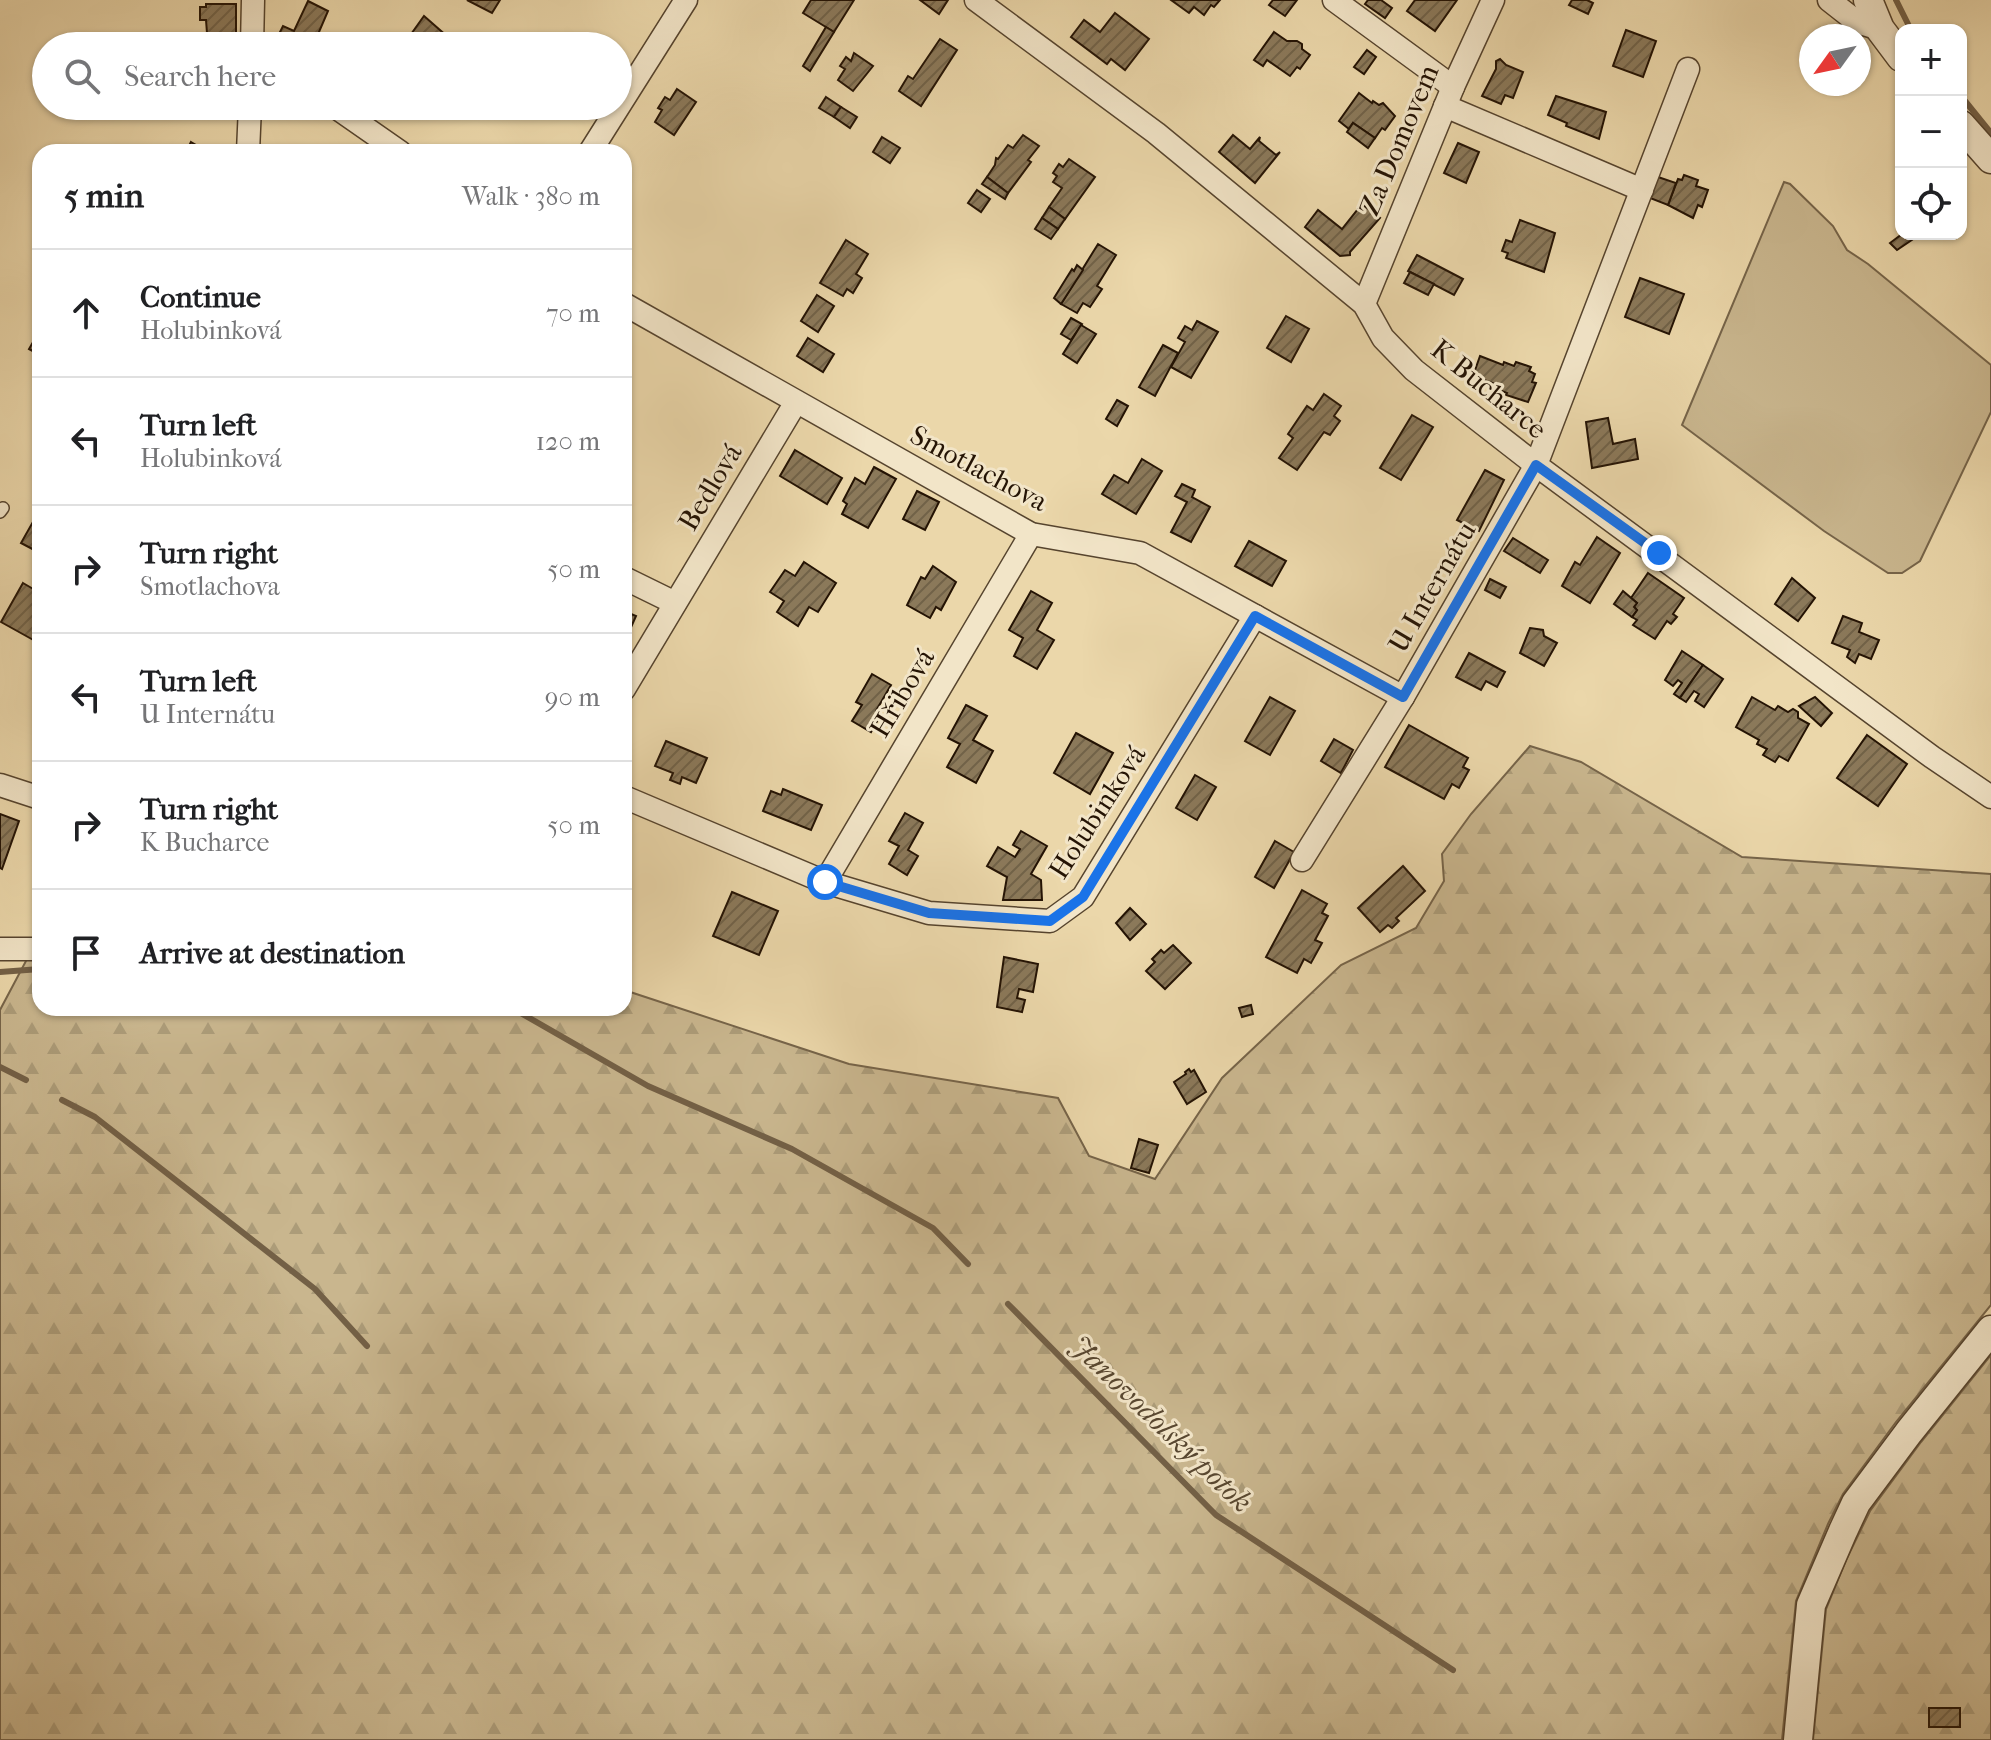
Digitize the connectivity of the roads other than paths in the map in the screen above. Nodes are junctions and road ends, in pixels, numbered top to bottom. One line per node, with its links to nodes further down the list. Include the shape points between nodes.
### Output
1 (253, 0): 9 (street)
2 (686, 0): 12 (street)
3 (976, 0): 23 (street, K Bucharce, via 1156,133)
4 (1334, 0): 13 (street)
5 (1493, 0): 13 (street, Za Domovem)
6 (1829, 0): 8 (street, via 1857,22)
7 (1868, 0): 8 (street)
8 (1880, 29): 10 (street)
9 (252, 32)
10 (1895, 49)
11 (1688, 69): 22 (street, U Internátu)
12 (632, 86)
13 (1449, 97): 22 (street); 23 (street, Za Domovem)
14 (249, 120): 18 (street)
15 (354, 120): 19 (street)
16 (610, 120): 20 (street)
17 (1967, 132): 21 (street)
18 (248, 144)
19 (389, 144)
20 (595, 144)
21 (1991, 159)
22 (1642, 190): 26 (street, U Internátu)
23 (1364, 304): 26 (street, K Bucharce, via 1383,338 1414,370)
24 (632, 309): 25 (street, Smotlachova)
25 (796, 402): 27 (street, Smotlachova); 29 (street, Bedlová)
26 (1536, 465): 32 (street, U Internátu); 35 (street, K Bucharce)
27 (1031, 534): 30 (street, Smotlachova, via 1140,553); 38 (street, Hřibová)
28 (632, 582): 29 (street)
29 (675, 603): 31 (street, Bedlová)
30 (1255, 616): 32 (street, Smotlachova); 38 (street, Holubinková, via 1083,897 1050,921 929,913)
31 (632, 676)
32 (1403, 697): 37 (street, U Internátu)
33 (0, 785): 34 (street)
34 (32, 795)
35 (1991, 797)
36 (632, 800): 38 (street)
37 (1302, 860)
38 (825, 882)
39 (0, 949): 40 (street)
40 (32, 949)
41 (1991, 1330): 42 (street, via 1856,1503 1811,1605)
42 (1798, 1740)

